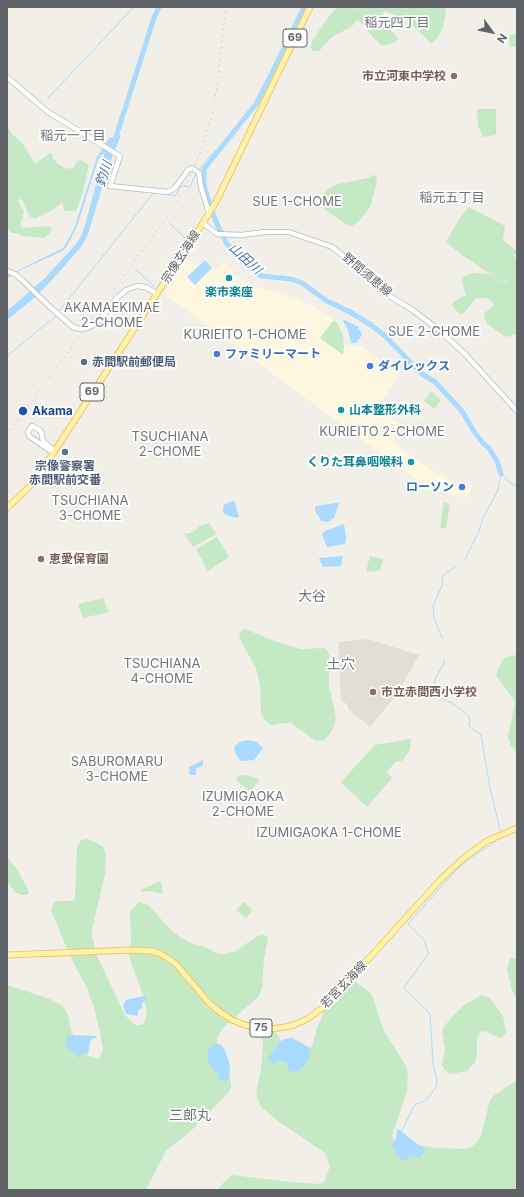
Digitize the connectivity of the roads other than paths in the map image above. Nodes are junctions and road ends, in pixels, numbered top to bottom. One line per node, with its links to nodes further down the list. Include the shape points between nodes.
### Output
1 (310, 7): 3 (main road, 宗像玄海線 / 69)
2 (7, 77): 3 (main road, via 48,112 120,156 110,186 168,192 175,188 192,168 198,172)
3 (210, 213): 4 (main road, 宗像玄海線 / 69)
4 (203, 224): 6 (main road, 宗像玄海線 / 69); 7 (main road, 野間須恵線, via 219,234 228,235 288,232 332,247 380,290 440,331 465,354)
5 (11, 273): 6 (main road, bridge, via 73,327 80,329 97,323 126,290 137,286 146,287)
6 (157, 294): 8 (main road, 宗像玄海線 / 69)
7 (517, 411)
8 (54, 451): 8 (main road, via 29,436 30,428 34,426 41,431 43,441); 9 (main road, 宗像玄海線 / 69, via 30,486)
9 (7, 508)
10 (517, 828): 11 (main road, 若宮玄海線 / 75, via 492,839 465,857 442,878 327,1004 309,1018 294,1025 270,1029 232,1020 210,1004 179,966 165,956 151,951)
11 (7, 955)

